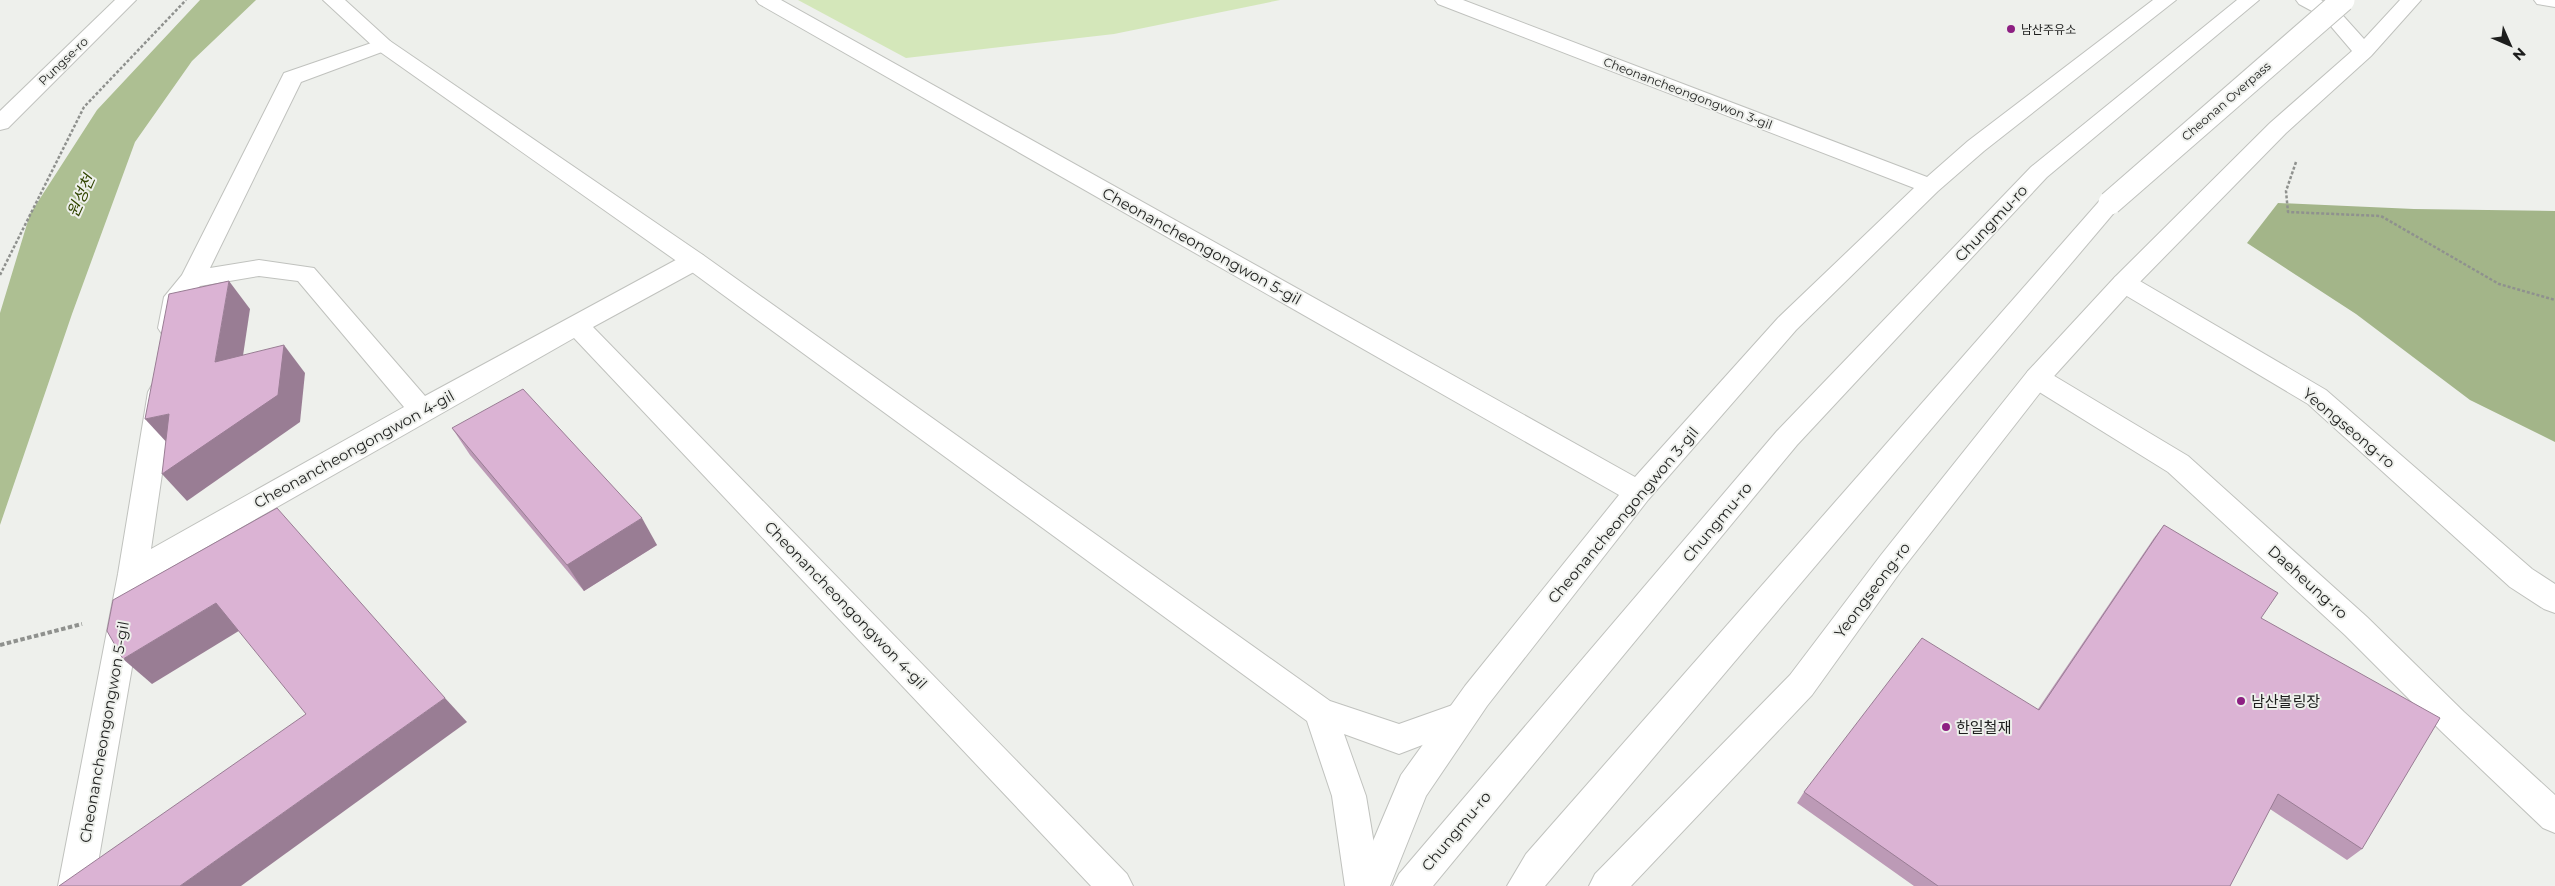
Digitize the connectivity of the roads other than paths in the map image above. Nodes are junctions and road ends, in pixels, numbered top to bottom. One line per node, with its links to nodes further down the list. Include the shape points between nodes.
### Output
1 (126, 0): 14 (street, Pungse-ro)
2 (334, 0): 12 (street)
3 (766, 0): 22 (street, Cheonancheongongwon 5-gil)
4 (1445, 0): 15 (street, Cheonancheongongwon 3-gil)
5 (2166, 0): 15 (street, Cheonancheongongwon 3-gil, via 1976,146)
6 (2249, 0): 32 (street, Chungmu-ro, via 2130,94 2039,172 1787,438)
7 (2306, 0): 13 (street, via 2330,13)
8 (2343, 0): 33 (street, Cheonan Overpass, bridge, via 2110,203 1544,859)
9 (2411, 0): 13 (street, Yeongseong-ro)
10 (2544, 0): 11 (street)
11 (2555, 1)
12 (383, 45): 16 (street); 17 (street, Cheonancheongongwon 5-gil, via 292,78)
13 (2364, 52): 18 (street, Yeongseong-ro, via 2278,128)
14 (0, 123)
15 (1930, 186): 22 (street, Cheonancheongongwon 3-gil, via 1787,324)
16 (694, 261): 19 (street, Cheonancheongongwon 4-gil); 25 (street)
17 (192, 279): 21 (street, via 259,268 305,274); 23 (street, Cheonancheongongwon 5-gil, via 176,297)
18 (2124, 283): 20 (street, Yeongseong-ro); 24 (street, Yeongseong-ro, via 2317,397 2521,578)
19 (576, 325): 21 (street, Cheonancheongongwon 4-gil); 29 (street, Cheonancheongongwon 4-gil)
20 (2037, 378): 27 (street, Daeheung-ro, via 2178,464 2356,626); 34 (street, Yeongseong-ro, via 1891,563 1801,685)
21 (422, 410): 23 (street, Cheonancheongongwon 4-gil)
22 (1638, 492): 26 (street, Cheonancheongongwon 3-gil)
23 (133, 574): 28 (street, Cheonancheongongwon 5-gil)
24 (2555, 600)
25 (1320, 712): 26 (street, via 1399,739); 30 (street, via 1349,796)
26 (1462, 716): 31 (street, Cheonancheongongwon 3-gil, via 1413,786)
27 (2555, 817)
28 (76, 886)
29 (1115, 886)
30 (1363, 886)
31 (1372, 886)
32 (1411, 886)
33 (1525, 886)
34 (1608, 886)

